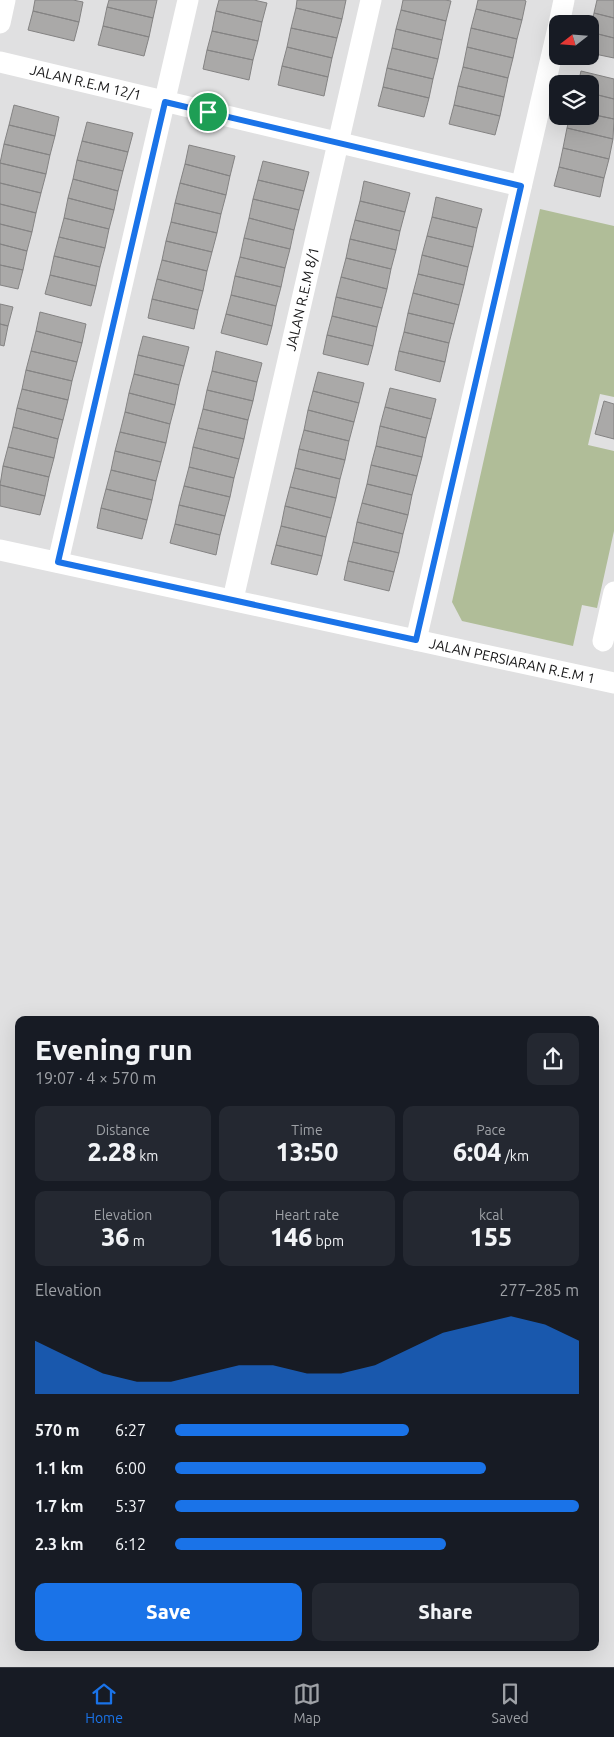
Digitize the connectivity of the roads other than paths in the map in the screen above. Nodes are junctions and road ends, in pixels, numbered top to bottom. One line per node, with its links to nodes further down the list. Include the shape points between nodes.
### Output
1 (5, 0): 6 (street)
2 (188, 0): 9 (street)
3 (371, 0): 10 (street, JALAN R.E.M 8/1)
4 (564, 0): 5 (street)
5 (560, 15)
6 (0, 23)
7 (0, 62): 9 (street, JALAN R.E.M 12/1)
8 (549, 65): 11 (street)
9 (165, 102): 10 (street, JALAN R.E.M 12/1); 13 (street)
10 (338, 143): 11 (street, JALAN R.E.M 12/1); 15 (street, JALAN R.E.M 8/1)
11 (521, 186): 16 (street)
12 (0, 550): 13 (street, JALAN PERSIARAN R.E.M 1)
13 (58, 562): 15 (street, JALAN PERSIARAN R.E.M 1)
14 (614, 592): 17 (street)
15 (232, 599): 16 (street, JALAN PERSIARAN R.E.M 1)
16 (416, 640): 18 (street, JALAN PERSIARAN R.E.M 1)
17 (603, 641)
18 (614, 683)

